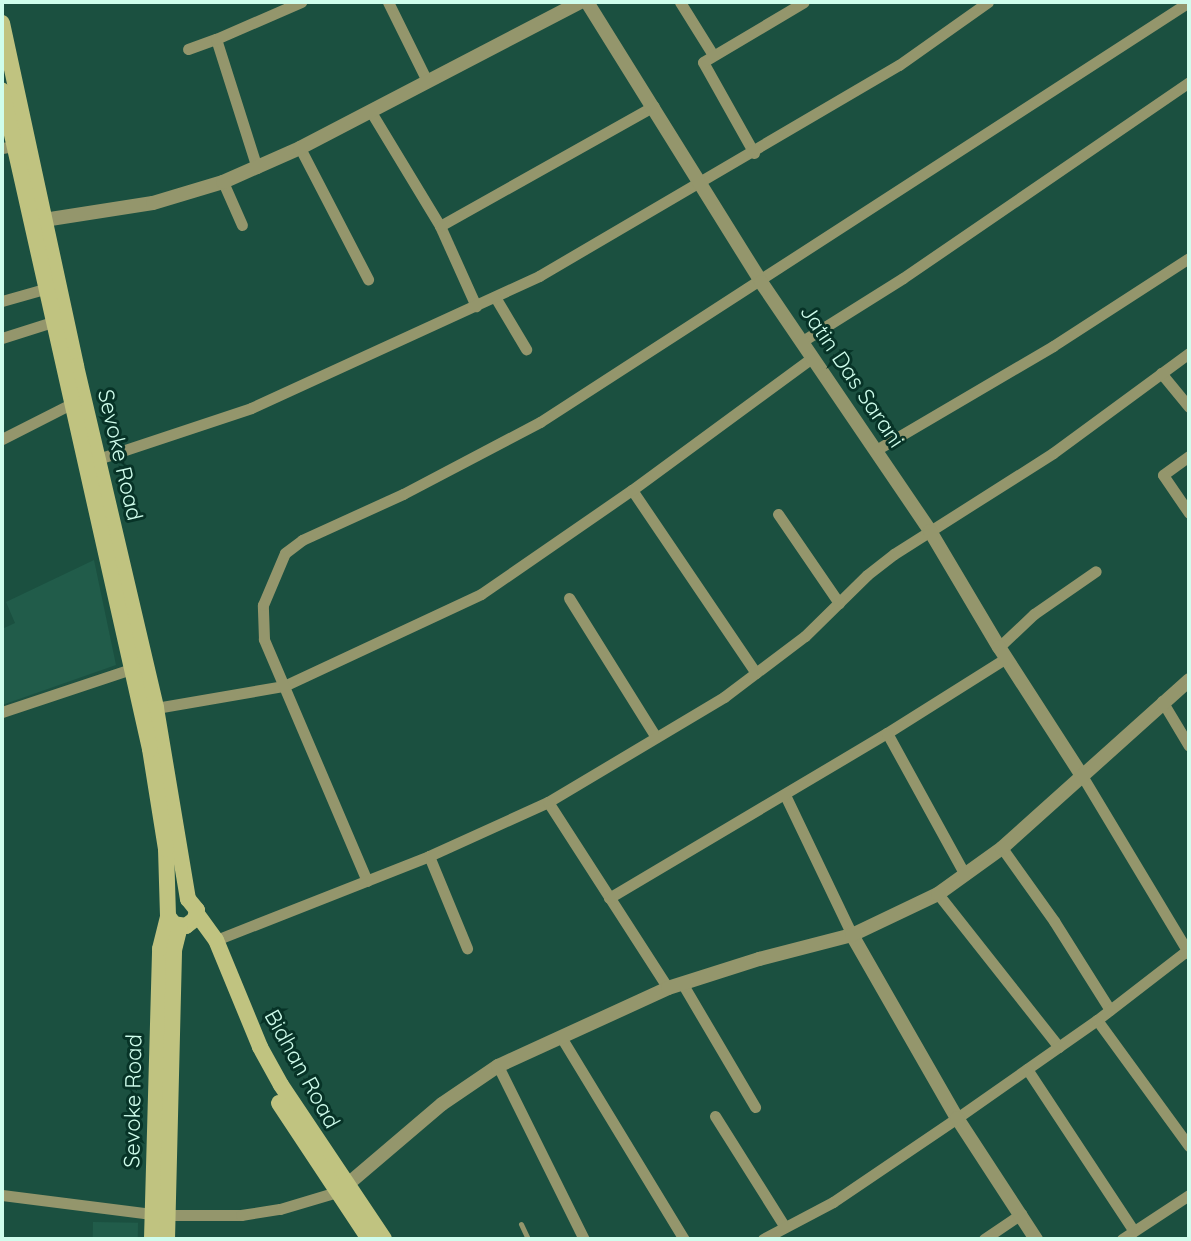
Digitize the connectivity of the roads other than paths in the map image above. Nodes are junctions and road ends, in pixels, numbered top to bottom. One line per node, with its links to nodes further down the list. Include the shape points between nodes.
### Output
1 (301, 2): 11 (street)
2 (388, 2): 14 (street)
3 (580, 2): 14 (street)
4 (587, 2): 17 (street, Jatin Das Sarani)
5 (680, 2): 13 (street)
6 (804, 2): 9 (street)
7 (988, 2): 21 (street, via 899,65)
8 (1189, 2): 30 (street)
9 (788, 6): 13 (street)
10 (2, 23): 25 (main road, Sevoke Road)
11 (216, 39): 12 (street); 22 (street)
12 (188, 49)
13 (713, 55): 21 (street, via 703,62)
14 (427, 81): 18 (street)
15 (1189, 82): 37 (street)
16 (2, 90): 19 (main road, Sevoke Road)
17 (654, 106): 24 (street, Jatin Das Sarani); 27 (street)
18 (371, 112): 20 (street); 27 (street)
19 (8, 147): 25 (main road, Sevoke Road)
20 (300, 148): 22 (street); 29 (street)
21 (754, 153): 24 (street)
22 (257, 168): 23 (street)
23 (223, 182): 25 (street, via 153,203); 26 (street)
24 (700, 185): 30 (street, Jatin Das Sarani); 32 (street)
25 (37, 220): 31 (main road, Sevoke Road); 47 (main road, Sevoke Road)
26 (242, 225)
27 (440, 226): 34 (street)
28 (1189, 258): 45 (street)
29 (368, 279)
30 (761, 282): 37 (street, Jatin Das Sarani); 59 (street, via 540,422 291,547 280,560 262,622)
31 (44, 289): 33 (street); 35 (main road, Sevoke Road)
32 (495, 297): 34 (street); 38 (street)
33 (2, 301)
34 (476, 306): 47 (street, via 251,408)
35 (52, 322): 36 (street); 42 (main road, Sevoke Road)
36 (2, 338)
37 (801, 342): 40 (street, Jatin Das Sarani)
38 (526, 349)
39 (1189, 354): 41 (street)
40 (812, 358): 45 (street, Jatin Das Sarani); 48 (street)
41 (1161, 373): 43 (street); 51 (street, via 1053,453)
42 (71, 404): 44 (street); 47 (main road, Sevoke Road)
43 (1189, 407)
44 (2, 439)
45 (876, 450): 51 (street, Jatin Das Sarani)
46 (1189, 456): 49 (street, via 1163,475)
47 (91, 461): 56 (main road, Sevoke Road); 61 (main road, Sevoke Road)
48 (632, 490): 57 (street); 59 (street, via 481,594)
49 (1189, 513)
50 (778, 514): 54 (street)
51 (930, 531): 54 (street, via 867,575); 55 (street, Jatin Das Sarani)
52 (1096, 571): 55 (street, via 1034,614)
53 (569, 598): 64 (street)
54 (839, 603): 57 (street)
55 (1002, 652): 63 (street); 66 (street, Jatin Das Sarani)
56 (131, 669): 62 (street); 75 (main road, Sevoke Road)
57 (756, 673): 64 (street)
58 (1189, 680): 60 (street)
59 (284, 686): 61 (street); 72 (street)
60 (1162, 701): 65 (street); 66 (street)
61 (156, 708): 75 (main road, Sevoke Road)
62 (2, 712)
63 (887, 733): 67 (street); 71 (street)
64 (656, 737): 68 (street)
65 (1189, 746)
66 (1081, 774): 69 (street); 79 (street)
67 (785, 795): 74 (street); 76 (street)
68 (548, 802): 70 (street); 74 (street)
69 (1002, 848): 71 (street); 81 (street)
70 (429, 856): 72 (street); 78 (street)
71 (965, 875): 73 (street)
72 (367, 881): 77 (street)
73 (938, 894): 76 (street); 84 (street)
74 (609, 898): 80 (street)
75 (182, 914): 77 (main road, Bidhan Road); 95 (main road, Sevoke Road, via 160,949)
76 (852, 935): 80 (street); 89 (street)
77 (211, 942): 91 (main road, Bidhan Road, via 251,1051 272,1091)
78 (467, 948)
79 (1188, 952): 81 (street)
80 (675, 985): 83 (street); 87 (street)
81 (1110, 1010): 82 (street)
82 (1097, 1020): 84 (street); 90 (street)
83 (561, 1037): 85 (street); 103 (street)
84 (1059, 1047): 86 (street)
85 (498, 1066): 91 (street, via 442,1104); 102 (street)
86 (1027, 1069): 89 (street); 98 (street)
87 (755, 1107)
88 (715, 1116): 97 (street)
89 (957, 1118): 94 (street); 97 (street, via 833,1202)
90 (1189, 1146)
91 (342, 1188): 95 (street, via 280,1209); 99 (main road, Bidhan Road); 100 (main road, Bidhan Road)
92 (2, 1195): 95 (street)
93 (1189, 1195): 98 (street)
94 (1021, 1214): 105 (street); 106 (street)
95 (160, 1220)
96 (521, 1224): 101 (lane)
97 (785, 1227): 104 (street)
98 (1134, 1231): 107 (street)
99 (369, 1239)
100 (384, 1239)
101 (528, 1239)
102 (584, 1239)
103 (684, 1239)
104 (763, 1239)
105 (984, 1239)
106 (1036, 1239)
107 (1122, 1239)

